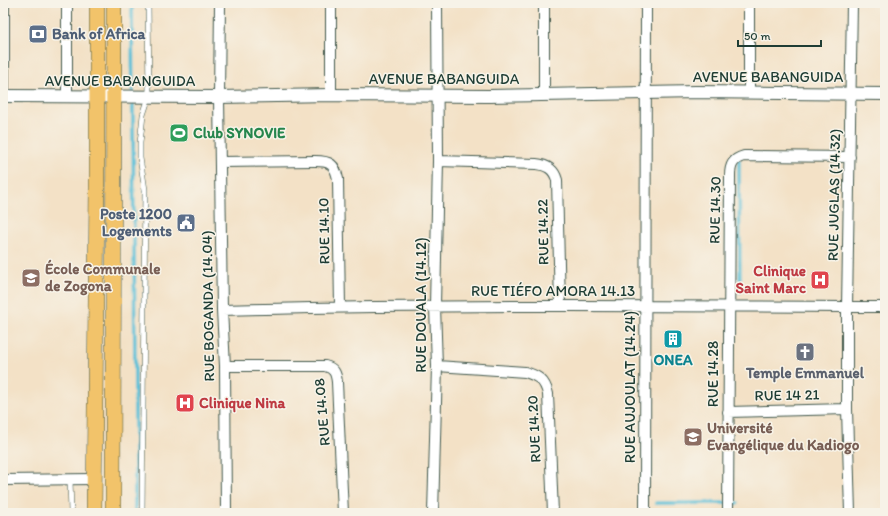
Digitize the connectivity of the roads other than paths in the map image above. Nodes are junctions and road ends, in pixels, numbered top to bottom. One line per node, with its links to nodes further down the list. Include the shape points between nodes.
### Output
1 (4, 3): 19 (street)
2 (67, 3): 21 (street)
3 (97, 3): 22 (main road)
4 (114, 3): 23 (main road)
5 (148, 3): 24 (lane)
6 (220, 3): 25 (street, RUE BOGANDA (14.04))
7 (331, 3): 18 (street)
8 (437, 3): 20 (street, RUE DOUALA (14.12))
9 (544, 3): 16 (street)
10 (646, 3): 13 (street, RUE AUJOULAT (14.24))
11 (749, 3): 14 (street)
12 (852, 3): 15 (street, RUE JUGLAS (14.32))
13 (646, 92): 14 (street, AVENUE BABANGUIDA); 16 (street, AVENUE BABANGUIDA); 31 (street, RUE AUJOULAT (14.24))
14 (749, 93): 15 (street, AVENUE BABANGUIDA)
15 (851, 93): 17 (street, AVENUE BABANGUIDA); 26 (street, RUE JUGLAS (14.32))
16 (544, 94): 20 (street, AVENUE BABANGUIDA)
17 (885, 94)
18 (331, 95): 20 (street, AVENUE BABANGUIDA); 25 (street, AVENUE BABANGUIDA)
19 (4, 96): 21 (street, AVENUE BABANGUIDA)
20 (437, 96): 27 (street, RUE DOUALA (14.12))
21 (67, 97): 22 (street, AVENUE BABANGUIDA)
22 (97, 97): 23 (street, AVENUE BABANGUIDA); 42 (main road)
23 (115, 97): 24 (street, AVENUE BABANGUIDA); 46 (main road)
24 (149, 97): 25 (street, AVENUE BABANGUIDA); 47 (lane, via 143,115 140,143 145,190)
25 (219, 97): 28 (street, RUE BOGANDA (14.04))
26 (850, 157): 32 (street, RUE 14.30, via 744,156 734,160 730,170); 34 (street, RUE JUGLAS (14.32))
27 (438, 161): 29 (street, RUE DOUALA (14.12)); 30 (street, RUE 14.22, via 544,165 553,171 557,180)
28 (221, 162): 33 (street, RUE 14.10, via 325,161 336,170); 36 (street, RUE BOGANDA (14.04))
29 (435, 306): 30 (street, RUE TIÉFO AMORA 14.13); 33 (street, RUE TIÉFO AMORA 14.13); 38 (street, RUE DOUALA (14.12))
30 (560, 306): 31 (street, RUE TIÉFO AMORA 14.13)
31 (646, 306): 32 (street, RUE TIÉFO AMORA 14.13); 52 (street, RUE AUJOULAT (14.24))
32 (728, 306): 34 (street, RUE TIÉFO AMORA 14.13); 40 (street, RUE 14.28)
33 (340, 307): 36 (street, RUE TIÉFO AMORA 14.13)
34 (847, 307): 35 (street, RUE TIÉFO AMORA 14.13); 39 (street, RUE JUGLAS (14.32))
35 (885, 307)
36 (222, 310): 37 (street, RUE BOGANDA (14.04))
37 (225, 366): 48 (street, RUE BOGANDA (14.04)); 49 (street, RUE 14.08, via 331,367 337,382)
38 (437, 366): 50 (street, RUE DOUALA (14.12)); 51 (street, RUE 14.20, via 525,372 537,376 543,382 548,394)
39 (847, 409): 40 (street, RUE 14 21); 54 (street, RUE JUGLAS (14.32))
40 (728, 412): 53 (street, RUE 14.28)
41 (70, 479): 42 (street); 43 (street); 44 (lane)
42 (93, 479): 45 (main road)
43 (3, 480)
44 (71, 513)
45 (94, 513)
46 (113, 513)
47 (142, 513)
48 (226, 513)
49 (343, 513)
50 (433, 513)
51 (552, 513)
52 (645, 513)
53 (728, 513)
54 (850, 513)

